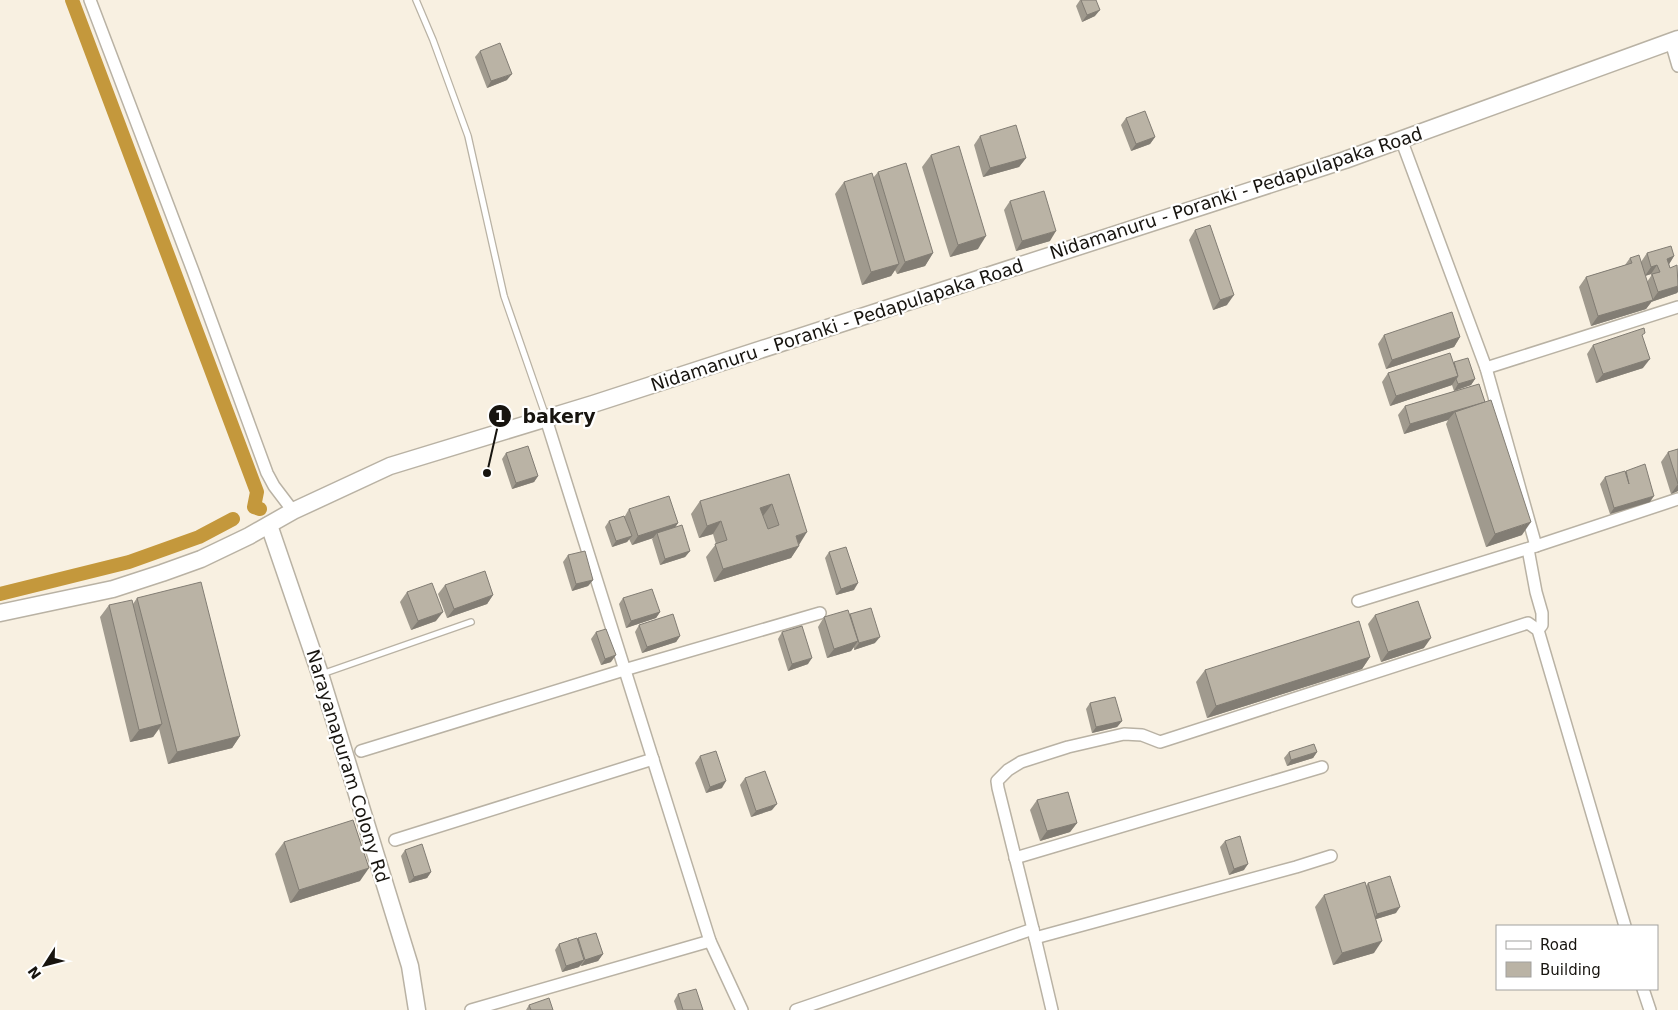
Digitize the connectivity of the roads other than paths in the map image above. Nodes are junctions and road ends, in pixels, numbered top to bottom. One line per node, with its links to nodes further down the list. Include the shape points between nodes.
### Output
1 (90, 0): 10 (street, via 267,473)
2 (416, 0): 8 (lane, via 468,136 504,296)
3 (1674, 40): 4 (street); 5 (main road, Nidamanuru - Poranki - Pedapulapaka Road)
4 (1678, 66)
5 (1401, 139): 7 (street); 8 (main road, Nidamanuru - Poranki - Pedapulapaka Road)
6 (1678, 307): 7 (street)
7 (1486, 368): 12 (street)
8 (546, 419): 10 (main road, Nidamanuru - Poranki - Pedapulapaka Road, via 390,466); 18 (street)
9 (1678, 499): 12 (street)
10 (293, 511): 11 (main road, Nidamanuru - Poranki - Pedapulapaka Road)
11 (269, 525): 14 (main road, Nidamanuru - Poranki - Pedapulapaka Road, via 201,560 162,574 113,589); 19 (main road, Narayanapuram Colony Rd)
12 (1532, 547): 13 (street); 17 (street, via 1536,592 1542,613 1542,624)
13 (1358, 601)
14 (0, 613)
15 (820, 613): 18 (street)
16 (472, 622): 19 (lane)
17 (1538, 630): 25 (street, via 1528,623 1160,742 1142,735 1124,734 1021,762 998,781); 26 (street)
18 (624, 670): 20 (street); 21 (street)
19 (320, 674): 30 (main road, Narayanapuram Colony Rd, via 410,966)
20 (361, 751)
21 (652, 759): 23 (street); 28 (street)
22 (1322, 767): 25 (street)
23 (395, 840)
24 (1331, 856): 27 (street, via 1296,868)
25 (1015, 858): 27 (street)
26 (1625, 925)
27 (1034, 934): 33 (street); 34 (street)
28 (710, 941): 31 (street); 32 (street)
29 (1643, 990): 35 (street)
30 (417, 1010)
31 (471, 1010)
32 (742, 1010)
33 (796, 1010)
34 (1052, 1010)
35 (1650, 1010)

